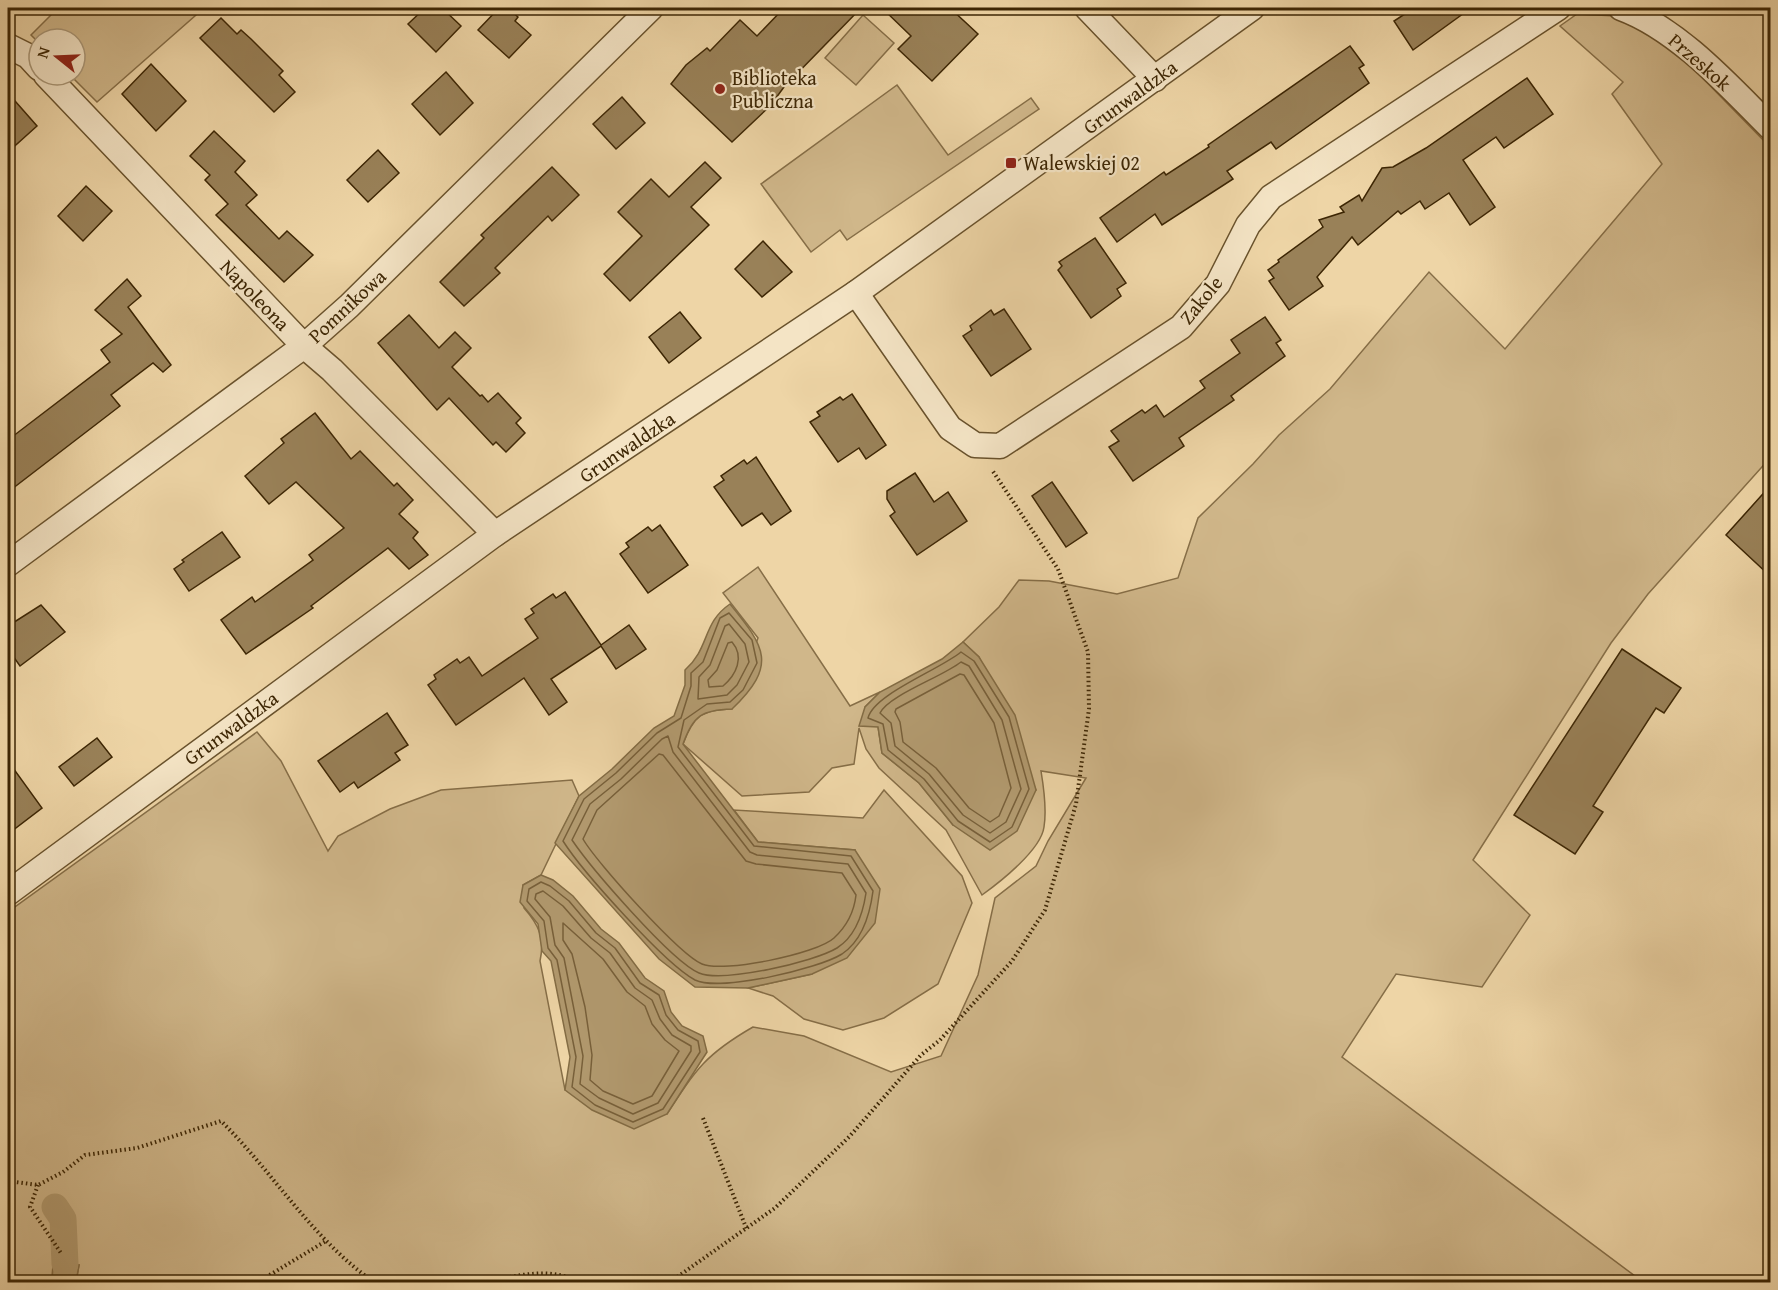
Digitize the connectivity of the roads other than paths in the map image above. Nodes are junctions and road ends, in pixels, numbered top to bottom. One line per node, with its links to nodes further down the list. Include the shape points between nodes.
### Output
1 (651, 8): 12 (street, Pomnikowa)
2 (1087, 8): 8 (street)
3 (1252, 8): 8 (street, Grunwaldzka)
4 (1558, 8): 11 (street, Zakole, via 1271,197 1248,225 1218,284 1181,327 1000,446 975,445 950,428)
5 (1622, 8): 10 (street, Przeskok, via 1678,40)
6 (8, 46): 7 (street)
7 (27, 56)
8 (1155, 79): 11 (street, Grunwaldzka)
9 (57, 87): 12 (street, Napoleona)
10 (1770, 127)
11 (856, 293): 13 (street, Grunwaldzka)
12 (304, 346): 13 (street, Napoleona); 14 (street, Pomnikowa)
13 (495, 534): 15 (street, Grunwaldzka)
14 (8, 564)
15 (8, 892)

